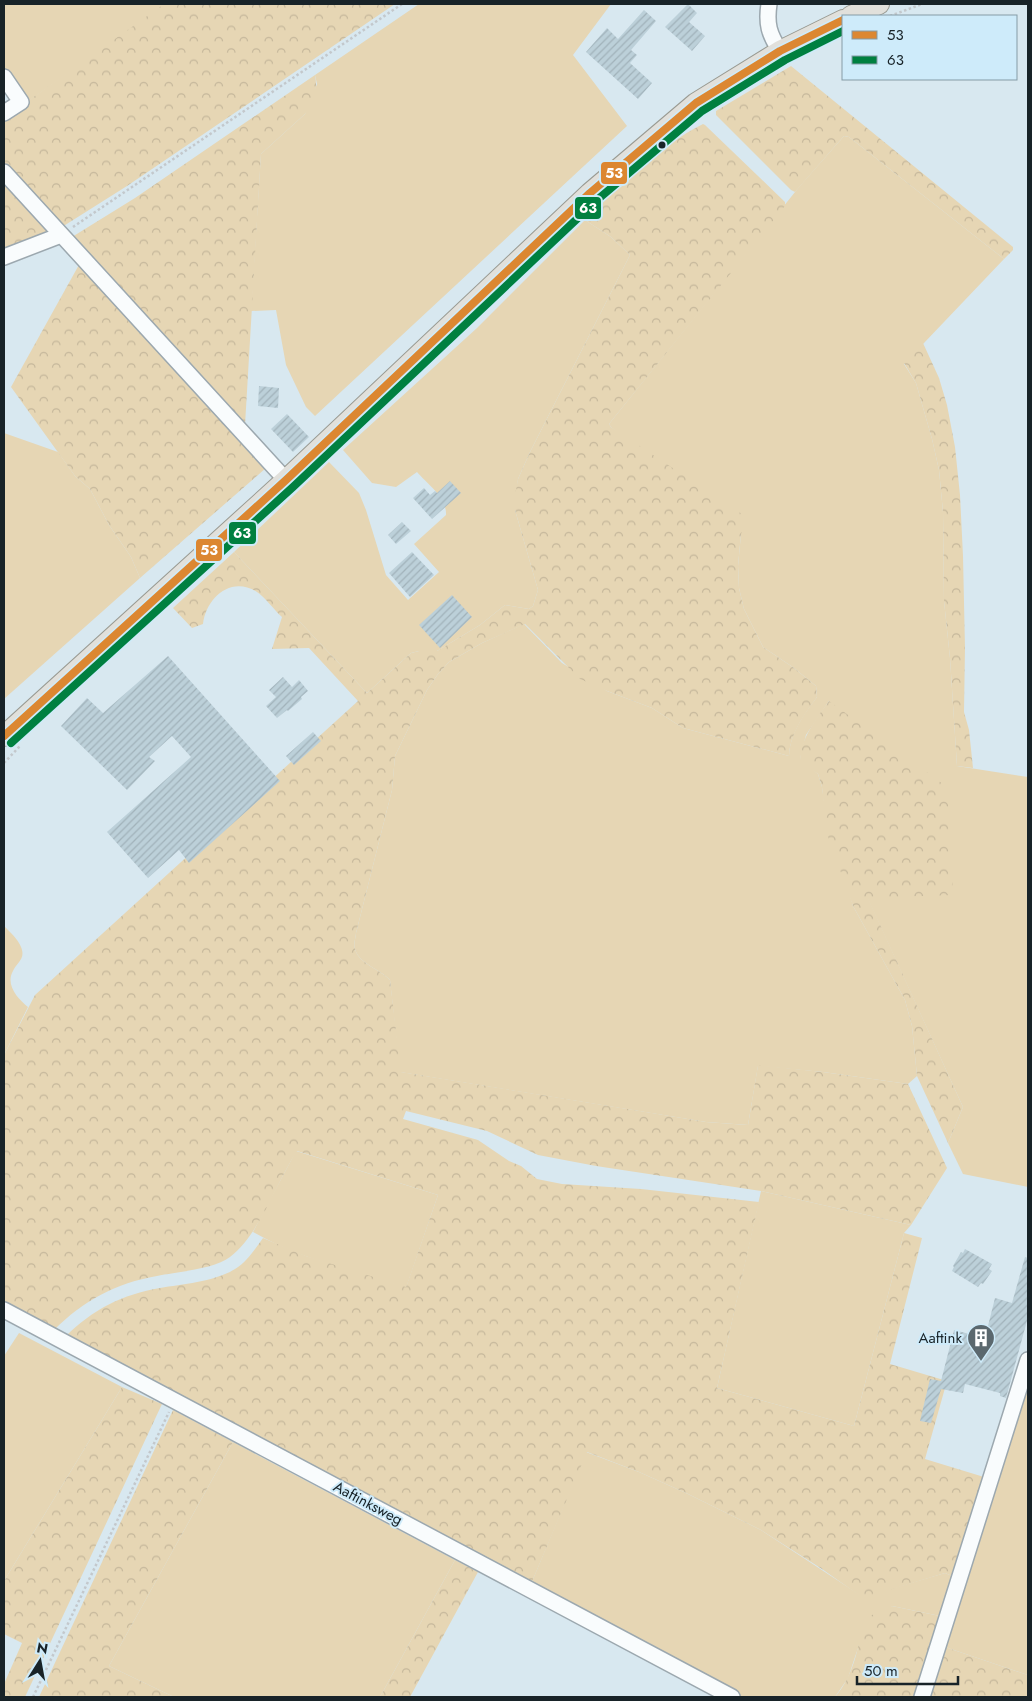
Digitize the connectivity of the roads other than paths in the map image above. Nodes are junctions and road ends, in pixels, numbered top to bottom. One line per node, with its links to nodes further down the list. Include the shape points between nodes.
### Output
1 (769, 4): 5 (street, via 768,28)
2 (879, 4): 3 (main road)
3 (853, 15)
4 (842, 21): 5 (main road)
5 (780, 52): 11 (main road, via 696,103 590,193)
6 (4, 77): 7 (street, via 21,102)
7 (4, 113)
8 (4, 172): 9 (street)
9 (61, 235): 10 (street); 11 (street)
10 (4, 257)
11 (286, 480): 12 (main road)
12 (4, 736)
13 (4, 1310): 15 (street, Aaftinksweg)
14 (1028, 1360): 16 (street)
15 (732, 1697)
16 (922, 1697)

